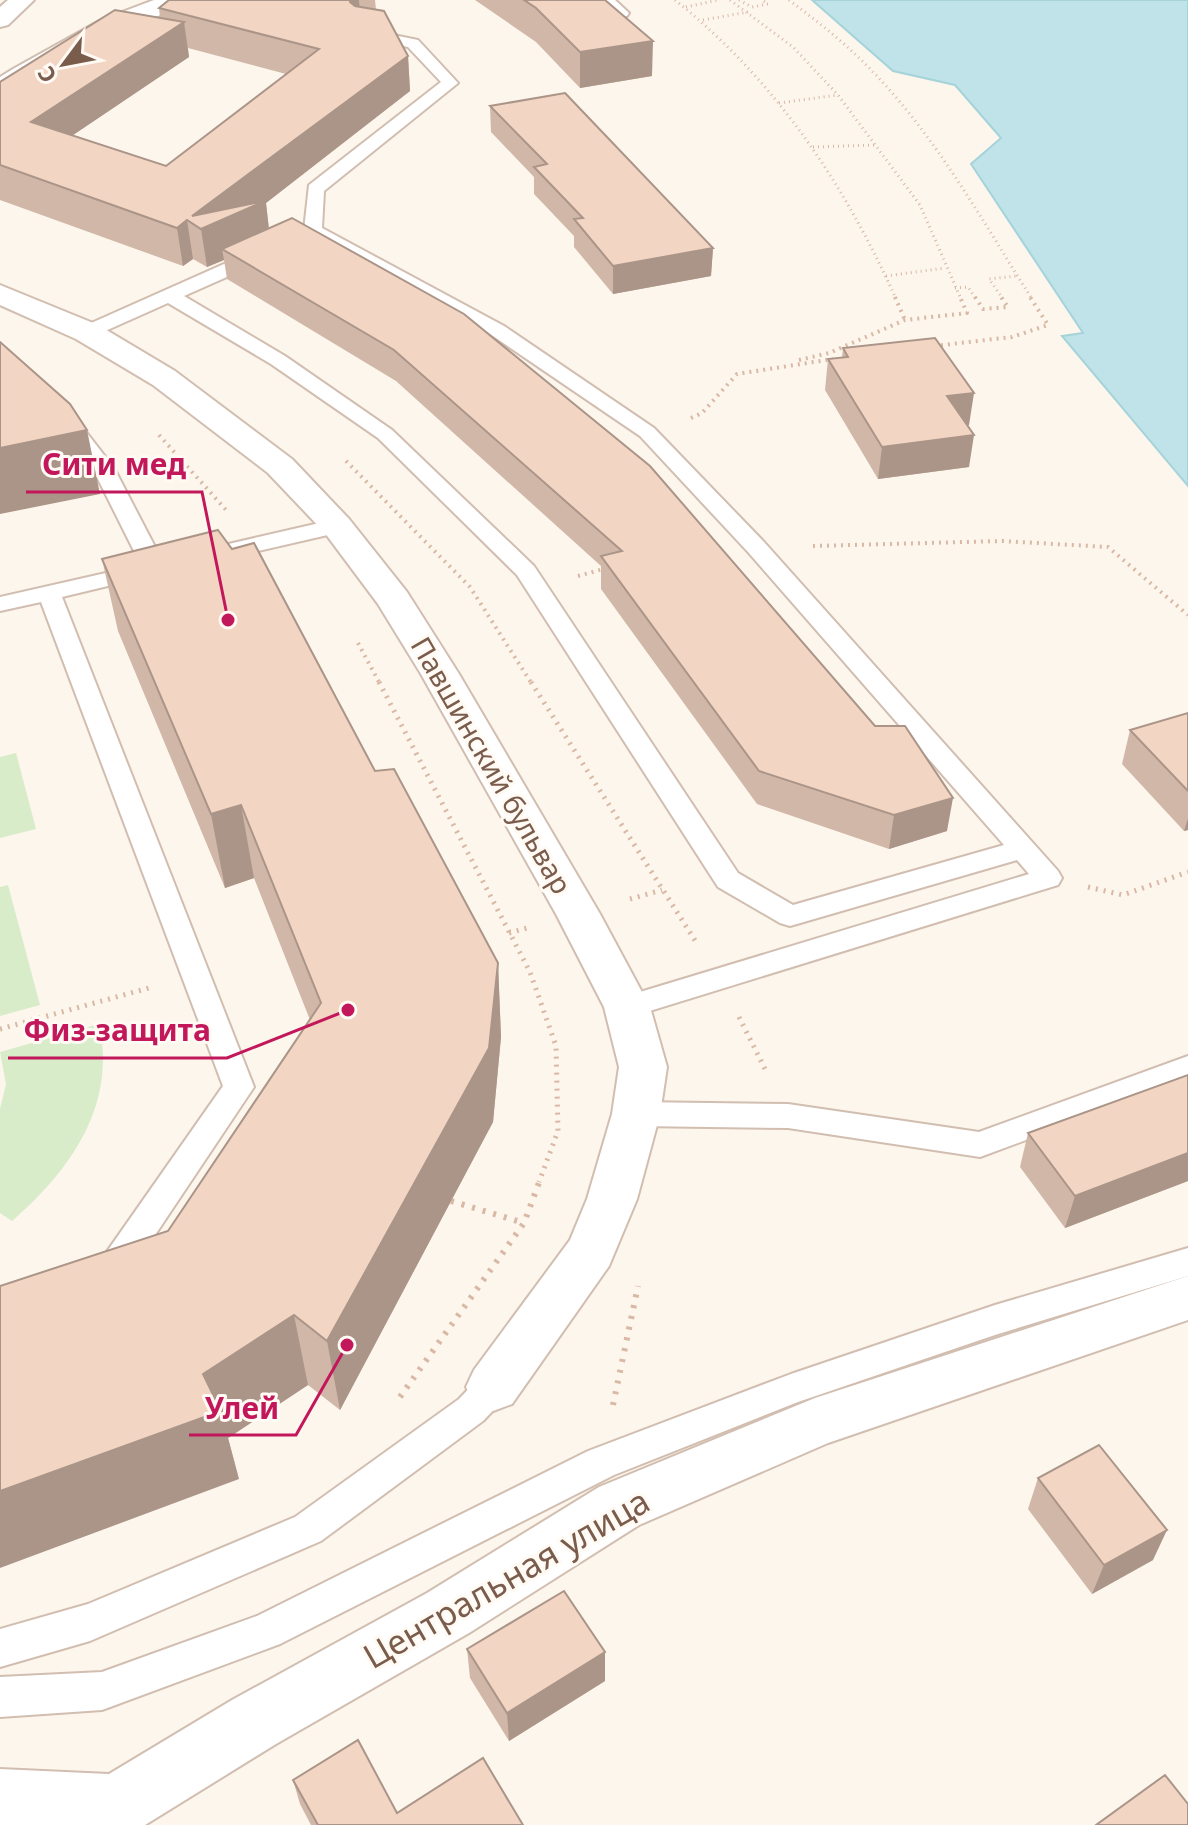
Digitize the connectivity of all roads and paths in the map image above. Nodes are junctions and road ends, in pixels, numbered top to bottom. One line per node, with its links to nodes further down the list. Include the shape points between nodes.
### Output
1 (22, 0): 13 (street)
2 (181, 0): 16 (street, via 125,15)
3 (606, 0): 12 (lane)
4 (675, 0): 10 (path)
5 (718, 0): 10 (path)
6 (730, 0): 11 (path)
7 (739, 0): 8 (path, via 752,7 768,4)
8 (762, 0)
9 (789, 0): 24 (path, via 884,84 959,183)
10 (685, 7): 14 (path)
11 (748, 12): 14 (path); 17 (path, via 793,47)
12 (622, 13)
13 (0, 20)
14 (702, 20): 18 (path)
15 (363, 34): 35 (lane, via 413,43 450,83 315,189 306,234 497,330)
16 (0, 88)
17 (838, 95): 18 (path); 19 (path)
18 (778, 104): 20 (path)
19 (875, 145): 20 (path); 22 (path, via 920,205)
20 (812, 147): 23 (path, via 857,217)
21 (270, 250): 27 (lane)
22 (945, 268): 23 (path); 25 (path)
23 (886, 276): 28 (path)
24 (1016, 276): 25 (path, via 989,279 1008,307 983,309 968,287); 30 (path, via 1048,325 1012,337)
25 (955, 288): 28 (path, via 967,313)
26 (0, 294): 29 (street, Павшинский бульвар)
27 (170, 296): 29 (lane); 41 (lane, via 278,360 385,434)
28 (905, 320): 32 (path, via 829,353)
29 (87, 332): 36 (street, Павшинский бульвар, via 219,417 280,466)
30 (924, 347)
31 (835, 359): 32 (path)
32 (775, 366): 35 (path, via 737,374 702,413)
33 (55, 408): 40 (lane, via 103,468)
34 (154, 430): 37 (path)
35 (647, 432): 38 (lane)
36 (337, 526): 37 (lane); 54 (street, Павшинский бульвар, via 394,600 440,674)
37 (257, 544): 40 (lane)
38 (756, 547): 44 (path, via 1002,541 1108,547); 46 (lane)
39 (611, 567): 41 (path)
40 (154, 568): 42 (lane)
41 (538, 586): 46 (lane, via 728,880 790,916)
42 (49, 593): 43 (lane); 53 (lane)
43 (0, 604)
44 (1188, 615)
45 (357, 640): 52 (path)
46 (1022, 849): 48 (lane)
47 (1188, 872): 48 (path, via 1123,895)
48 (1048, 878): 54 (lane)
49 (662, 890): 50 (path)
50 (629, 900)
51 (529, 927): 52 (path)
52 (509, 933): 59 (path, via 530,972 556,1046 558,1131)
53 (196, 975): 55 (path); 61 (lane, via 239,1087 117,1264)
54 (627, 1007): 57 (street, Павшинский бульвар, via 643,1067)
55 (0, 1029)
56 (1188, 1068): 57 (lane, via 980,1145 788,1116)
57 (636, 1114): 64 (street, Павшинский бульвар, via 591,1251)
58 (451, 1201): 59 (path)
59 (524, 1223): 65 (path)
60 (1188, 1262): 66 (lane, via 791,1389)
61 (73, 1279)
62 (640, 1279): 66 (path)
63 (1188, 1298): 70 (street, Центральная улица, via 815,1423 619,1506 448,1613 254,1722)
64 (493, 1387): 67 (lane, via 471,1410 308,1529 90,1622)
65 (395, 1403)
66 (601, 1463): 68 (lane, via 266,1631 102,1691)
67 (0, 1648)
68 (0, 1697)
69 (0, 1801): 70 (street)
70 (116, 1815)

